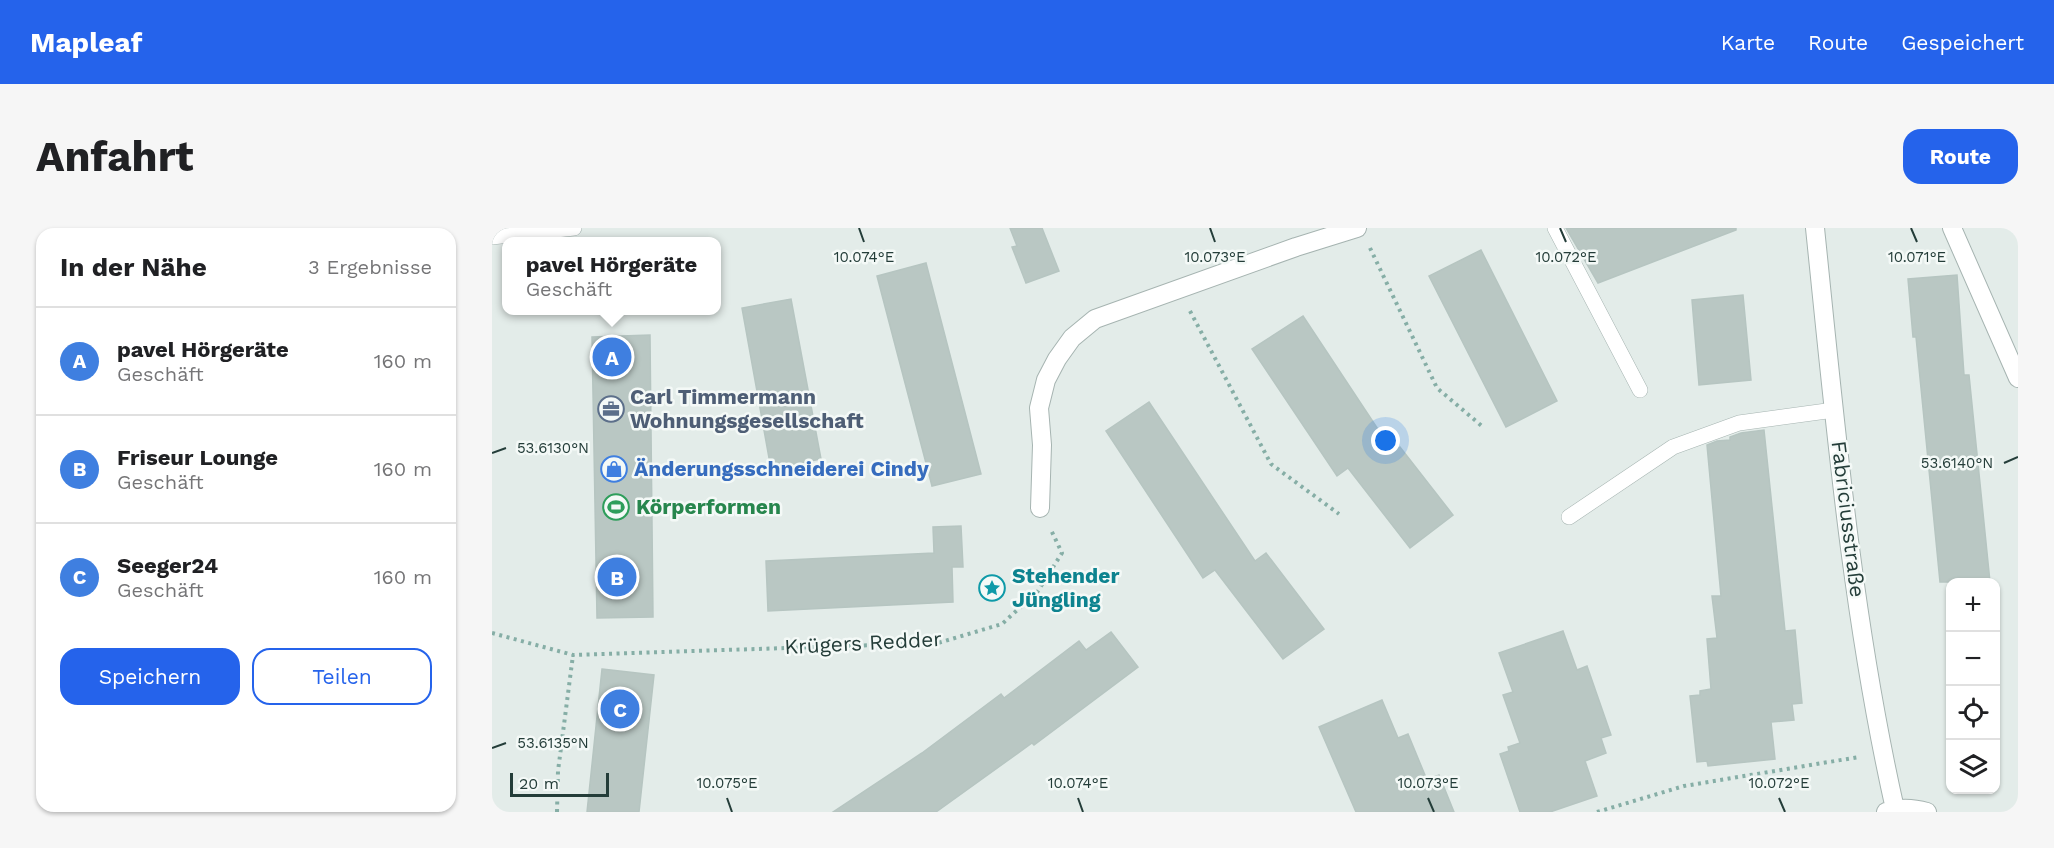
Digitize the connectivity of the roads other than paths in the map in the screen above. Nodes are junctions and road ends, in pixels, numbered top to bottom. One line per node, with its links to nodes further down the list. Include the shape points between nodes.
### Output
1 (574, 228): 7 (lane)
2 (1294, 228): 8 (street)
3 (1555, 228): 10 (lane)
4 (1815, 228): 11 (street, Fabriciusstraße)
5 (1952, 228): 9 (street)
6 (1362, 233): 8 (street)
7 (492, 237)
8 (1296, 247): 12 (street, via 1095,319 1072,338 1046,380 1039,408)
9 (2018, 378)
10 (1640, 390)
11 (1834, 410): 13 (lane, via 1739,423 1673,447); 14 (street, Fabriciusstraße, via 1854,578)
12 (1040, 508)
13 (1569, 517)
14 (1890, 810): 15 (street, via 1911,808)
15 (1927, 812)

